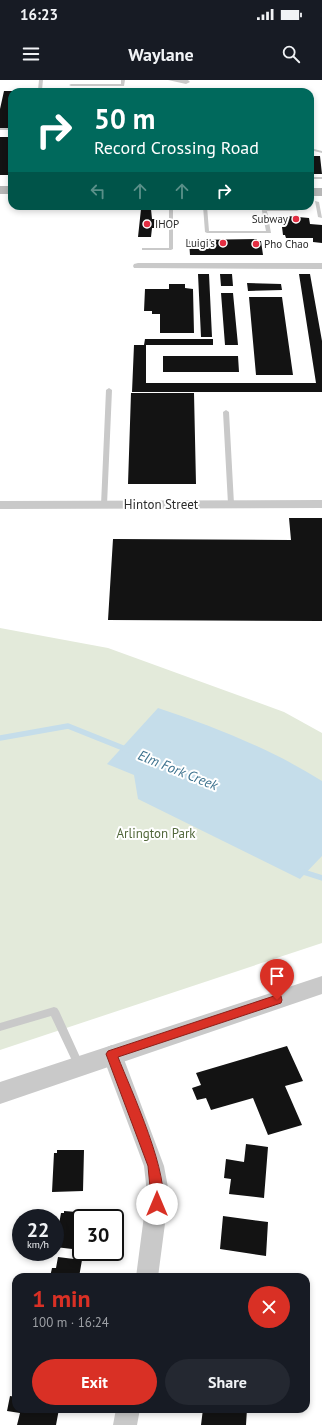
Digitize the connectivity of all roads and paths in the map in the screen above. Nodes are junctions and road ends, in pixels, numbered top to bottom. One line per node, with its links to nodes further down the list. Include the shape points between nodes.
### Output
1 (72, 80): 5 (lane)
2 (123, 80): 5 (lane, via 123,85)
3 (172, 80): 4 (street)
4 (186, 82)
5 (71, 85): 6 (lane)
6 (71, 88)
7 (316, 198): 11 (lane)
8 (172, 210): 12 (lane, via 171,249)
9 (205, 210): 10 (lane, via 207,232 268,232)
10 (264, 210)
11 (322, 217)
12 (144, 250)
13 (135, 266): 14 (street)
14 (322, 266)
15 (110, 390): 20 (lane)
16 (226, 412): 17 (lane)
17 (231, 504): 18 (street, Hinton Street); 20 (street, Hinton Street)
18 (322, 504)
19 (0, 505): 20 (street, Hinton Street)
20 (104, 505)
21 (322, 985): 23 (street)
22 (0, 1027): 24 (lane, via 54,1011)
23 (112, 1054): 24 (street); 26 (street, via 154,1166 158,1193)
24 (79, 1066): 25 (street)
25 (0, 1093)
26 (148, 1273)
27 (127, 1413): 28 (street)
28 (125, 1425)

